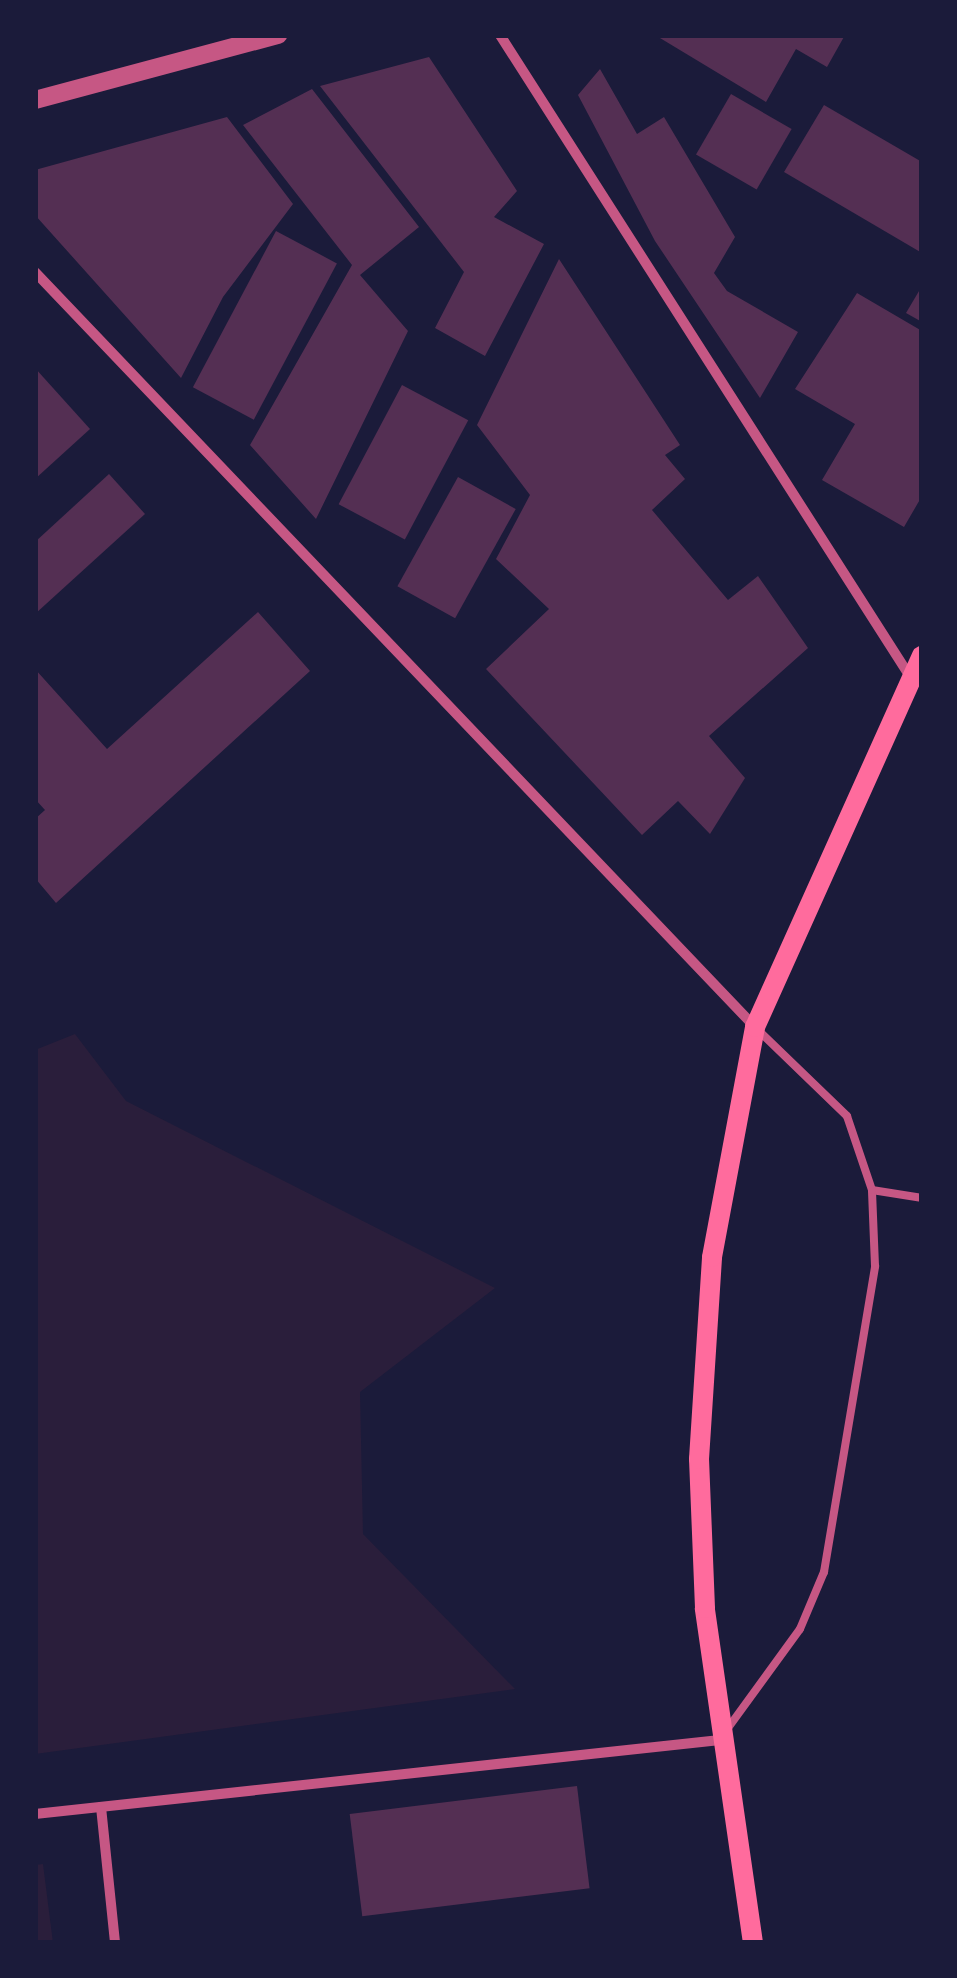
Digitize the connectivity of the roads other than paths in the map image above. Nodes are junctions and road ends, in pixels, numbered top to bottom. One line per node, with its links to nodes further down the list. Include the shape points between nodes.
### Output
1 (278, 35): 3 (street)
2 (500, 35): 6 (street)
3 (35, 100)
4 (35, 272): 7 (street)
5 (922, 656): 6 (main road)
6 (909, 675): 7 (main road)
7 (755, 1027): 8 (lane, via 848,1116); 10 (main road, via 712,1257 699,1459)
8 (872, 1190): 9 (lane); 10 (lane, via 875,1266 824,1572 800,1630)
9 (922, 1198)
10 (720, 1740): 11 (street); 14 (main road)
11 (101, 1807): 12 (street); 13 (street)
12 (35, 1814)
13 (115, 1943)
14 (753, 1943)

